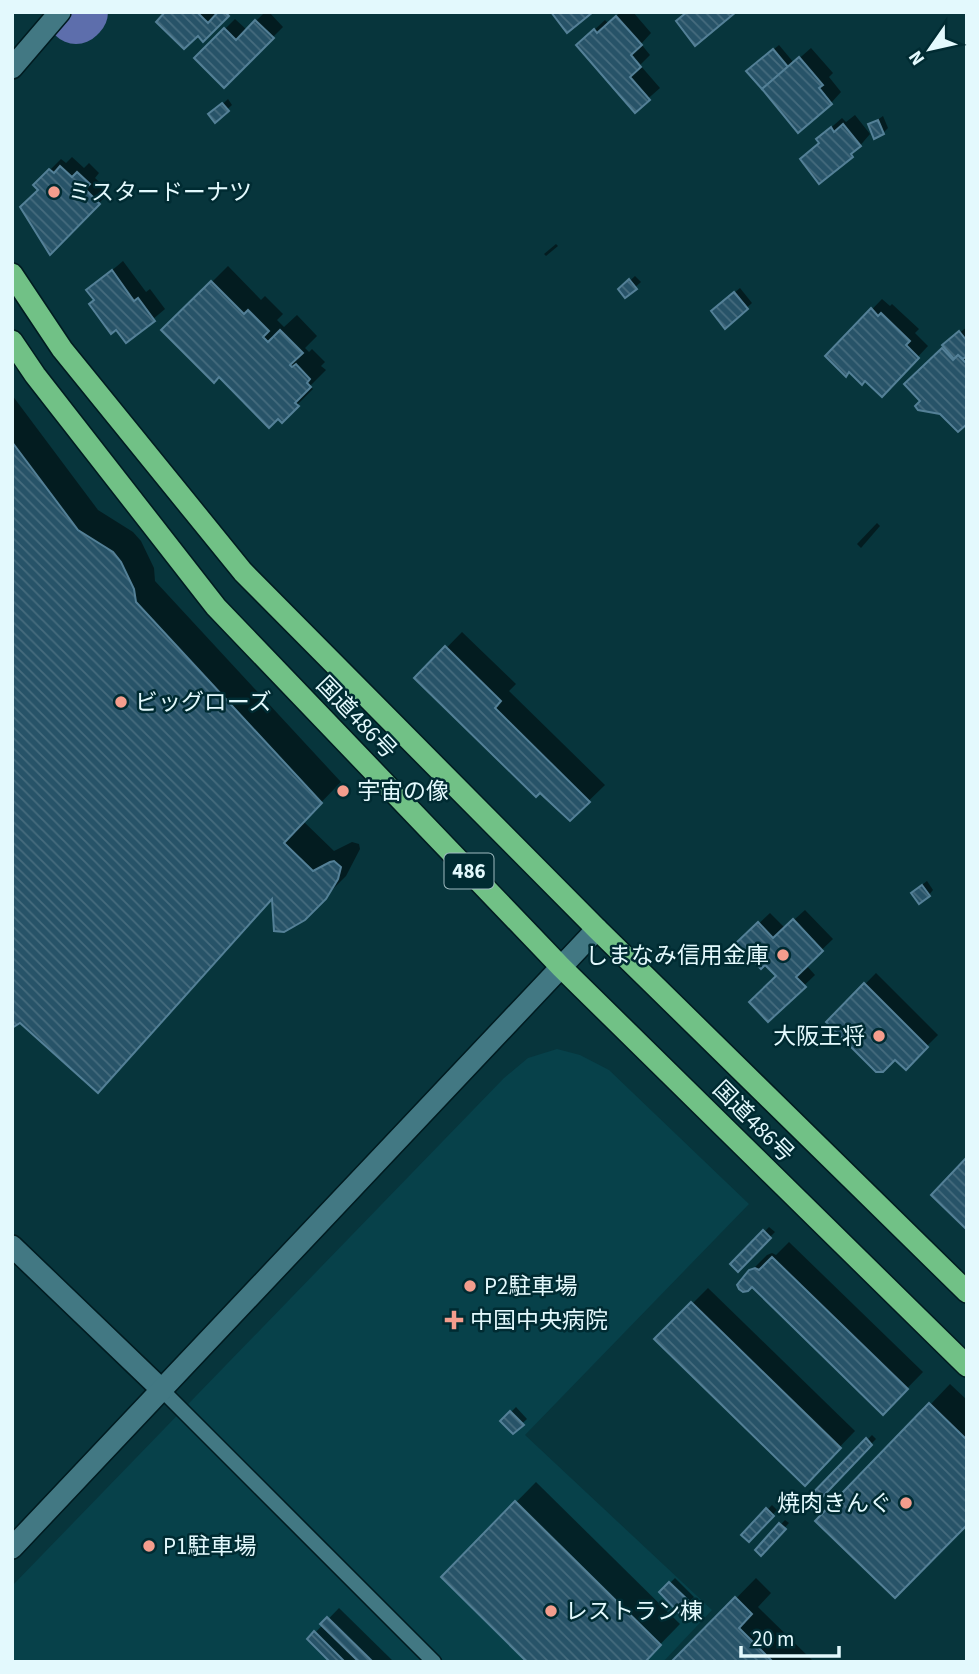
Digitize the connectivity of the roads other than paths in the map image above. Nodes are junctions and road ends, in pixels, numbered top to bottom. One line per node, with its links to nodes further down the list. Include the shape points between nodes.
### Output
1 (60, 12): 2 (street)
2 (12, 68)
3 (12, 274): 5 (highway, 国道486号 / 486, via 62,349 243,572)
4 (12, 341): 6 (highway, 国道486号 / 486, via 216,607)
5 (597, 929): 6 (street); 8 (highway, 国道486号 / 486)
6 (561, 968): 9 (highway, 国道486号 / 486); 10 (street)
7 (12, 1246): 10 (street)
8 (967, 1292)
9 (967, 1366)
10 (162, 1390): 11 (street); 12 (lane)
11 (12, 1548)
12 (434, 1662)

